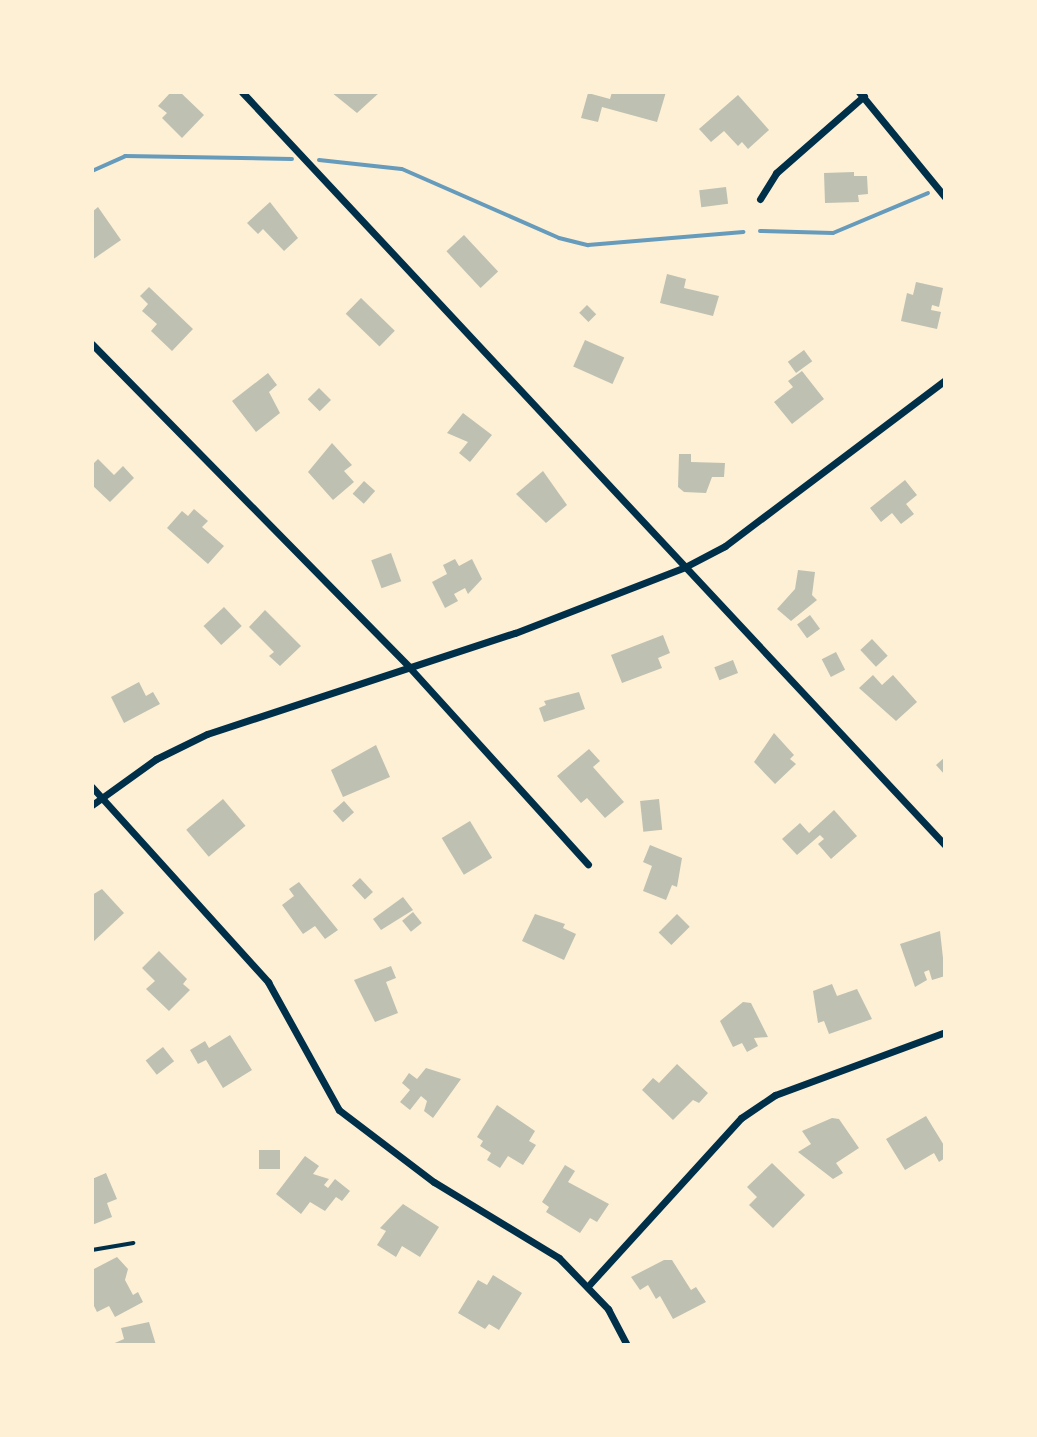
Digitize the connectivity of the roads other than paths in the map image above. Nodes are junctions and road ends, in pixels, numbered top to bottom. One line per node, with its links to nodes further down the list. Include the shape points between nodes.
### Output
1 (242, 92): 7 (street)
2 (861, 94): 3 (street); 4 (street, via 776,173)
3 (945, 197)
4 (760, 199)
5 (92, 344): 8 (street)
6 (945, 380): 7 (street, via 737,537)
7 (685, 567): 8 (street); 12 (street)
8 (410, 668): 10 (street, via 190,742); 13 (street)
9 (92, 787): 10 (street)
10 (101, 797): 11 (street); 17 (street, via 268,982 339,1110 362,1132 559,1258)
11 (92, 805)
12 (945, 845)
13 (588, 864)
14 (945, 1032): 17 (street, via 775,1095 741,1118)
15 (133, 1243): 16 (lane)
16 (92, 1250)
17 (589, 1285): 18 (street)
18 (627, 1345)

